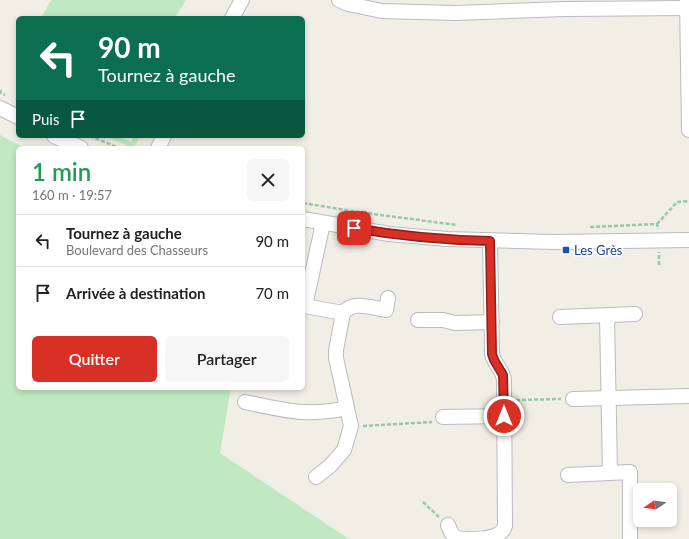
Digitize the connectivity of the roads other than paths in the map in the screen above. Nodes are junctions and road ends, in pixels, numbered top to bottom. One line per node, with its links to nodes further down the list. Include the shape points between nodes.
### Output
1 (242, 0): 5 (street)
2 (339, 0): 3 (street, via 382,11 455,13)
3 (566, 5): 4 (street)
4 (687, 6): 8 (street)
5 (233, 16)
6 (0, 108): 7 (street)
7 (16, 116)
8 (689, 130)
9 (58, 138): 10 (street)
10 (76, 146)
11 (305, 219): 12 (street)
12 (324, 223): 14 (street, via 389,234); 16 (street)
13 (689, 240): 14 (street)
14 (490, 241): 23 (street)
15 (388, 298): 18 (street, via 386,310 356,305)
16 (305, 302)
17 (305, 306): 18 (street)
18 (343, 313): 28 (street, via 336,350)
19 (635, 314): 20 (street)
20 (608, 316): 21 (street); 25 (street)
21 (560, 317)
22 (418, 320): 23 (street)
23 (492, 322): 29 (street, via 492,354 503,375)
24 (689, 396): 25 (street)
25 (608, 398): 26 (street); 31 (street)
26 (573, 399)
27 (245, 402): 28 (street, via 298,413)
28 (347, 408): 33 (street, via 351,426 344,450 333,463)
29 (504, 416): 30 (street); 35 (street)
30 (443, 417)
31 (610, 473): 32 (street); 36 (street, via 630,472)
32 (568, 475)
33 (316, 476)
34 (448, 526): 35 (street, via 454,536 460,539)
35 (504, 535)
36 (630, 539)

